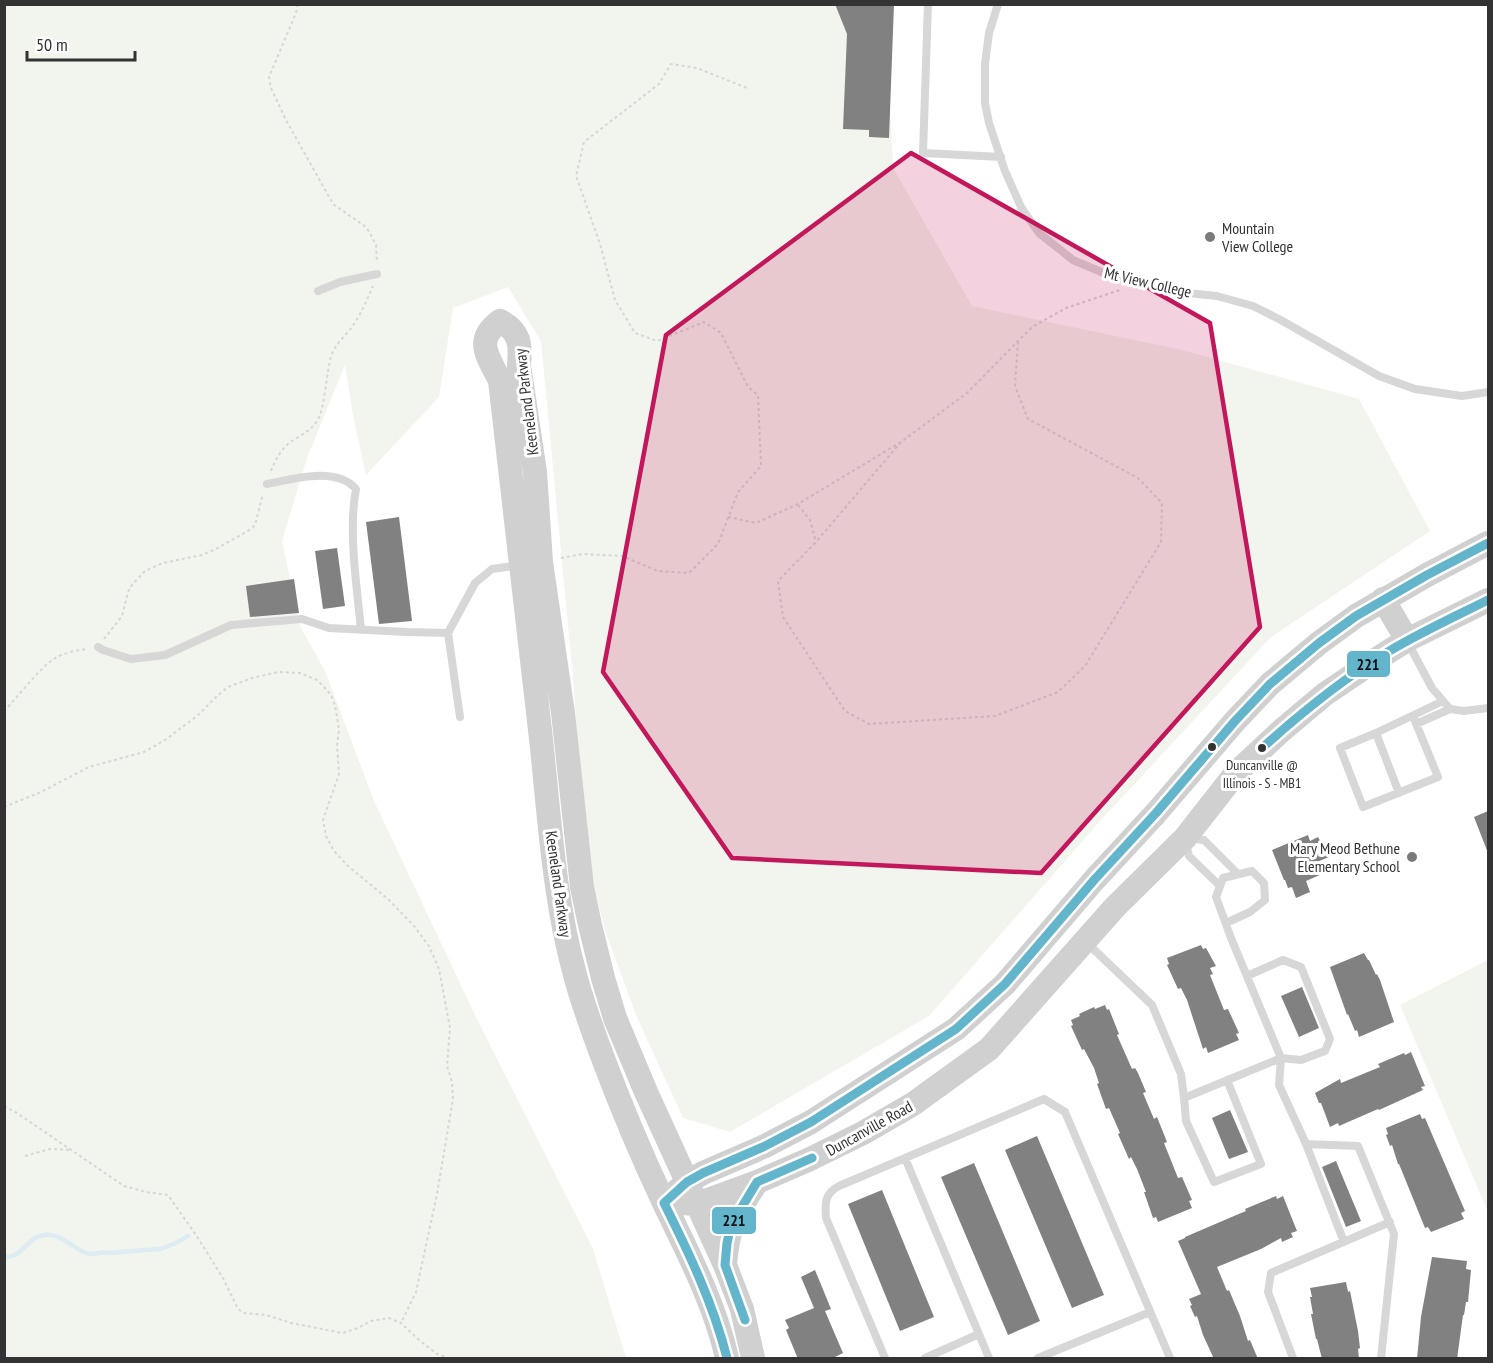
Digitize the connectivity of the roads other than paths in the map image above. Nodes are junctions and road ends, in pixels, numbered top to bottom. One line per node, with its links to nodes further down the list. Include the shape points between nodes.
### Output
1 (928, 4): 3 (lane, via 923,153)
2 (998, 4): 3 (lane, Mt View College, via 989,33 985,94 989,123)
3 (1001, 157): 6 (lane, Mt View College, via 1021,207 1039,233 1073,260 1113,277 1253,306 1379,376 1415,389 1462,396)
4 (377, 274): 5 (lane)
5 (318, 291)
6 (1488, 392)
7 (267, 484): 12 (lane, via 314,476 337,477 356,489 354,553)
8 (1488, 543): 10 (main road, Duncanville Road)
9 (531, 563): 9 (main road, Keeneland Parkway, via 535,472 519,365 521,349 512,328 500,321 490,328 484,341 500,381); 13 (lane, via 492,569 475,583); 34 (main road, Keeneland Parkway, via 563,713 586,906 615,1018); 36 (main road, Keeneland Parkway, via 541,732 565,937 593,1031)
10 (1383, 599): 14 (main road); 23 (main road, Duncanville Road, via 1319,643 1270,684)
11 (1488, 600): 14 (main road, Duncanville Road)
12 (361, 630): 13 (lane); 15 (lane, via 328,628 302,620 231,625 165,655 131,659)
13 (448, 633): 19 (lane)
14 (1407, 640): 16 (lane); 24 (main road, Duncanville Road, via 1325,694 1281,731 1236,773)
15 (98, 647)
16 (1443, 701): 18 (lane); 20 (lane)
17 (1488, 708): 18 (lane)
18 (1449, 709): 20 (lane)
19 (460, 717)
20 (1414, 720): 21 (lane); 22 (lane, via 1438,777)
21 (1376, 733): 22 (lane); 22 (lane, via 1340,748 1363,807)
22 (1399, 793)
23 (1156, 813): 24 (main road); 30 (main road, Duncanville Road, via 1005,984)
24 (1185, 838): 25 (lane, via 1204,840); 26 (lane, via 1189,856); 28 (main road, Duncanville Road)
25 (1238, 874): 26 (lane, via 1223,878); 27 (lane, via 1252,871 1264,883 1265,900)
26 (1220, 886): 27 (lane, via 1216,897)
27 (1226, 923): 29 (lane)
28 (1085, 941): 32 (main road, Duncanville Road, via 989,1049); 35 (lane, via 1152,1005 1181,1074)
29 (1247, 976): 31 (lane); 31 (lane, via 1283,960 1301,967 1330,1039 1325,1051 1301,1060)
30 (939, 1040): 32 (main road); 39 (main road, Duncanville Road, via 811,1122)
31 (1281, 1058): 33 (lane); 37 (lane, via 1279,1085)
32 (962, 1068): 40 (main road, Duncanville Road, via 863,1134)
33 (1227, 1080): 35 (lane); 35 (lane, via 1261,1164 1214,1182 1186,1121)
34 (649, 1098): 36 (main road); 39 (main road, Keeneland Parkway)
35 (1184, 1098)
36 (623, 1111): 41 (main road, Keeneland Parkway)
37 (1306, 1144): 43 (lane, via 1358,1146); 44 (lane)
38 (905, 1158): 46 (lane, via 1044,1099 1065,1112); 47 (lane); 50 (lane, via 838,1186 825,1202 826,1218)
39 (687, 1182): 41 (main road, Duncanville Road); 42 (main road, Keeneland Parkway)
40 (758, 1182): 42 (main road, Duncanville Road); 45 (main road, via 731,1225)
41 (664, 1203): 42 (main road, Duncanville Road); 48 (main road, Keeneland Parkway, via 704,1289)
42 (697, 1204): 45 (main road, Keeneland Parkway)
43 (1390, 1221): 44 (lane); 56 (lane, via 1394,1234)
44 (1344, 1242): 55 (lane, via 1271,1273 1268,1292)
45 (725, 1265): 49 (main road, Keeneland Parkway, via 742,1309)
46 (1150, 1312): 53 (lane); 54 (lane)
47 (979, 1334): 51 (lane); 52 (lane)
48 (727, 1359)
49 (753, 1359)
50 (885, 1359)
51 (925, 1359)
52 (989, 1359)
53 (1038, 1359)
54 (1170, 1359)
55 (1293, 1359)
56 (1381, 1359)

